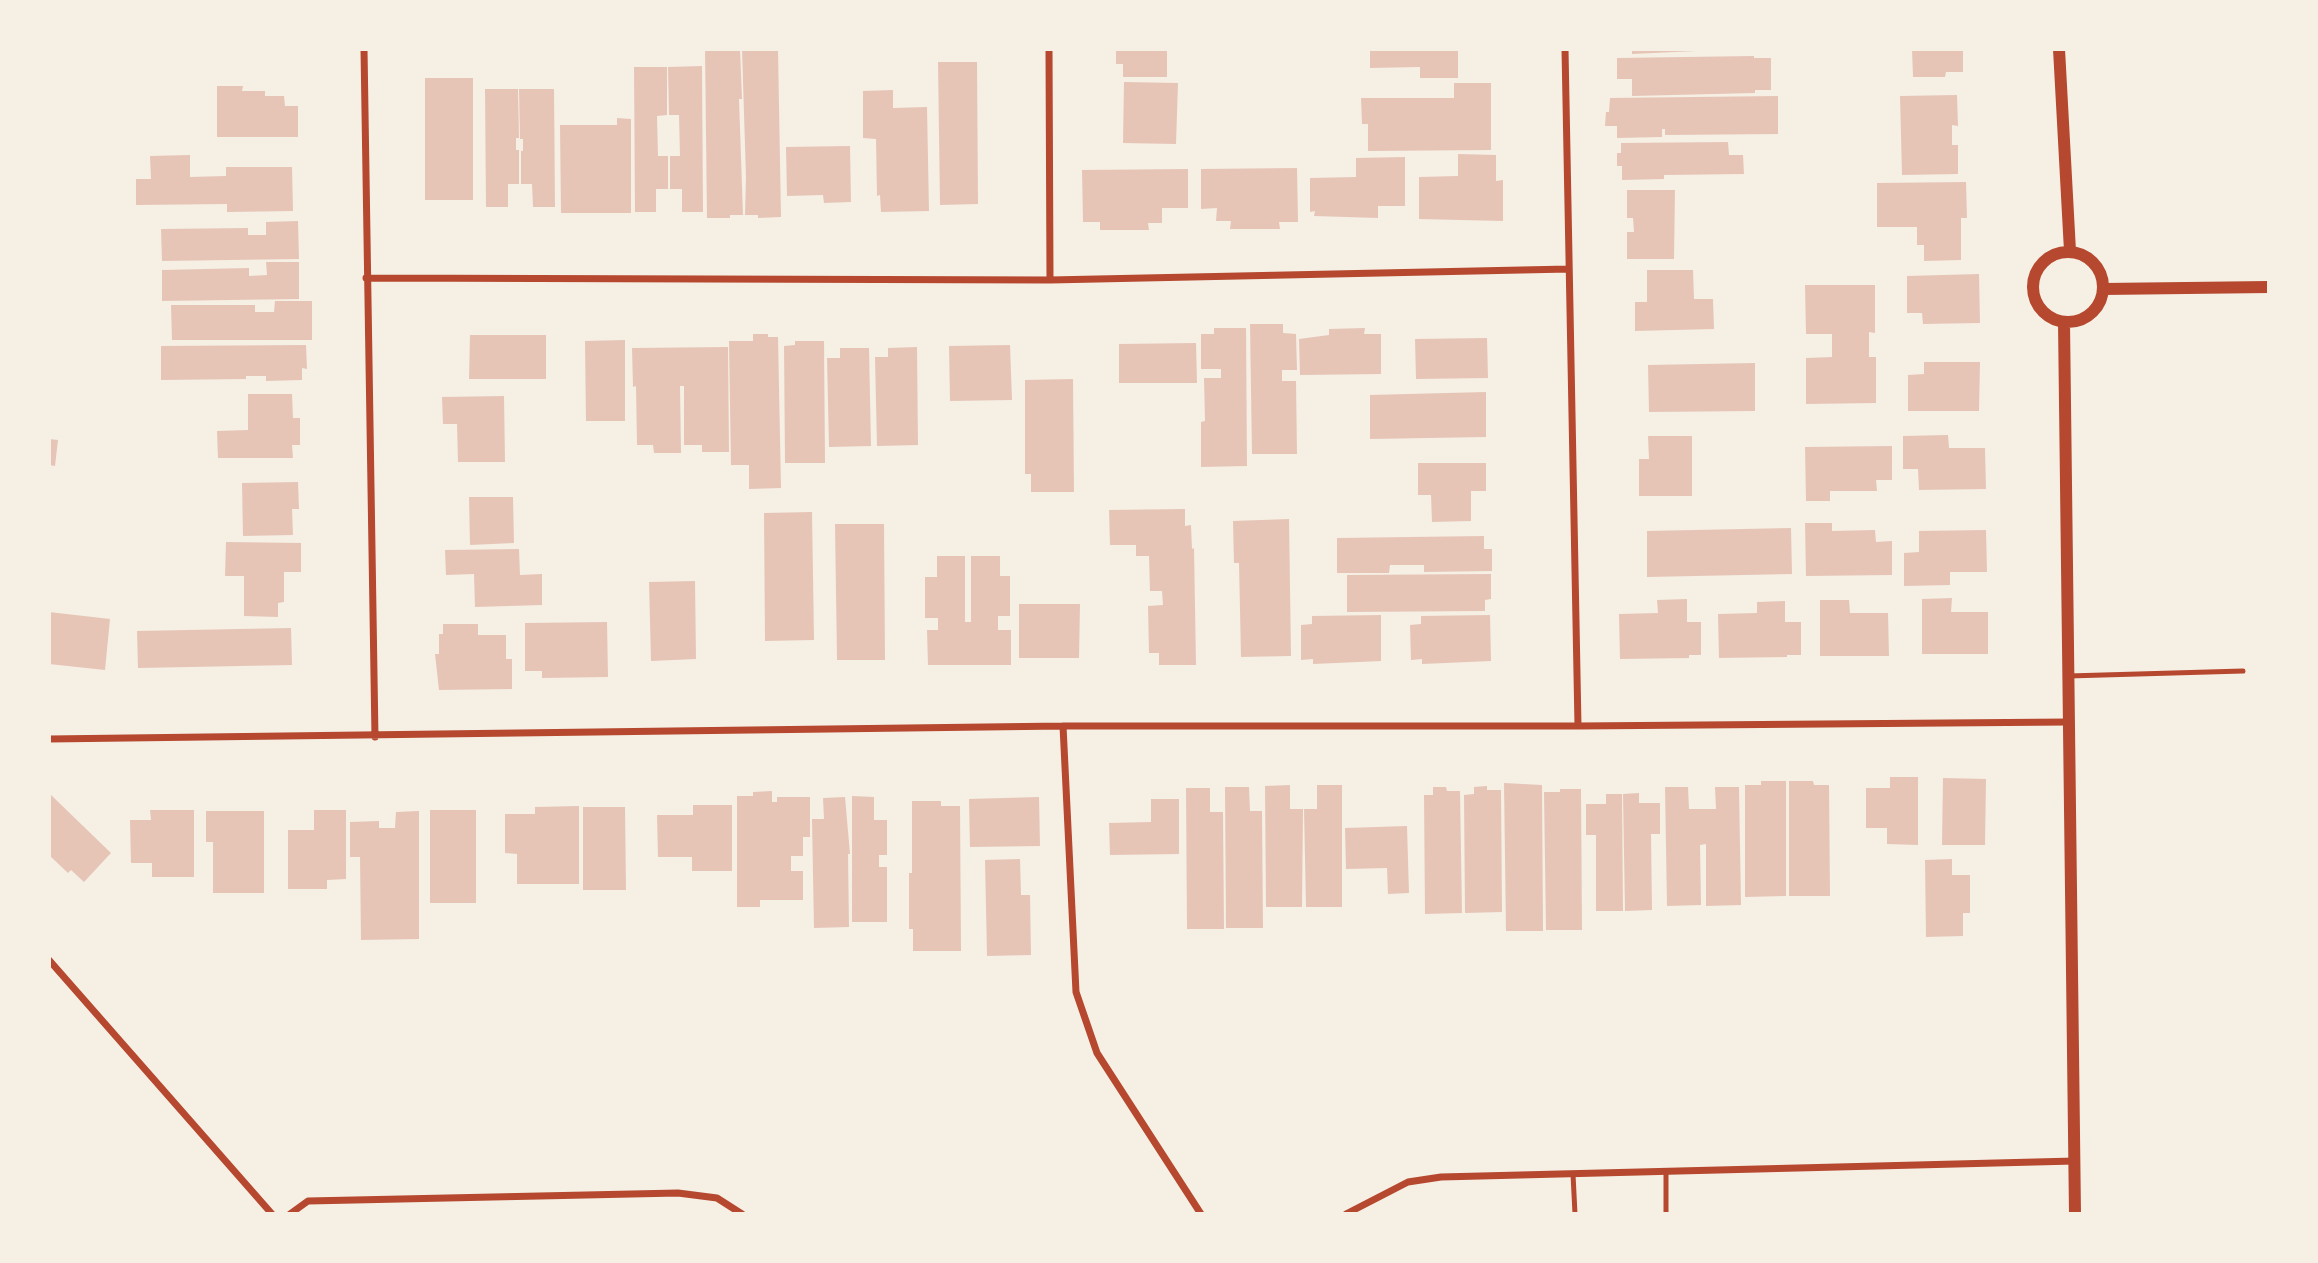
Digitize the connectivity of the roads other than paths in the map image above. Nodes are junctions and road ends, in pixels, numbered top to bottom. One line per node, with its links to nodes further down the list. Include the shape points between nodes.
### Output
1 (364, 49): 7 (street)
2 (1049, 49): 8 (street)
3 (1565, 49): 6 (street)
4 (2059, 49): 5 (street)
5 (2070, 251): 10 (street, via 2082,254 2098,268); 11 (street, via 2048,258 2034,278 2036,301 2043,311)
6 (1569, 269): 8 (street); 16 (street)
7 (366, 278): 8 (street); 17 (street)
8 (1050, 280)
9 (2269, 287): 10 (street)
10 (2103, 289): 11 (street, via 2087,316)
11 (2064, 322): 13 (street)
12 (2243, 671): 13 (lane)
13 (2068, 676): 14 (street)
14 (2068, 722): 16 (street); 20 (street)
15 (1063, 726): 16 (street); 17 (street); 27 (street, via 1076,992 1097,1053)
16 (1578, 726)
17 (375, 737): 18 (street)
18 (49, 739)
19 (49, 960): 24 (street)
20 (2075, 1161): 21 (street); 31 (street)
21 (1666, 1171): 22 (street); 30 (lane)
22 (1573, 1174): 23 (street, via 1408,1182); 29 (lane)
23 (1360, 1211): 28 (street)
24 (272, 1214)
25 (290, 1214): 26 (street, via 308,1201 678,1193 717,1198)
26 (742, 1214)
27 (1201, 1214)
28 (1346, 1214)
29 (1575, 1214)
30 (1666, 1214)
31 (2075, 1214)

